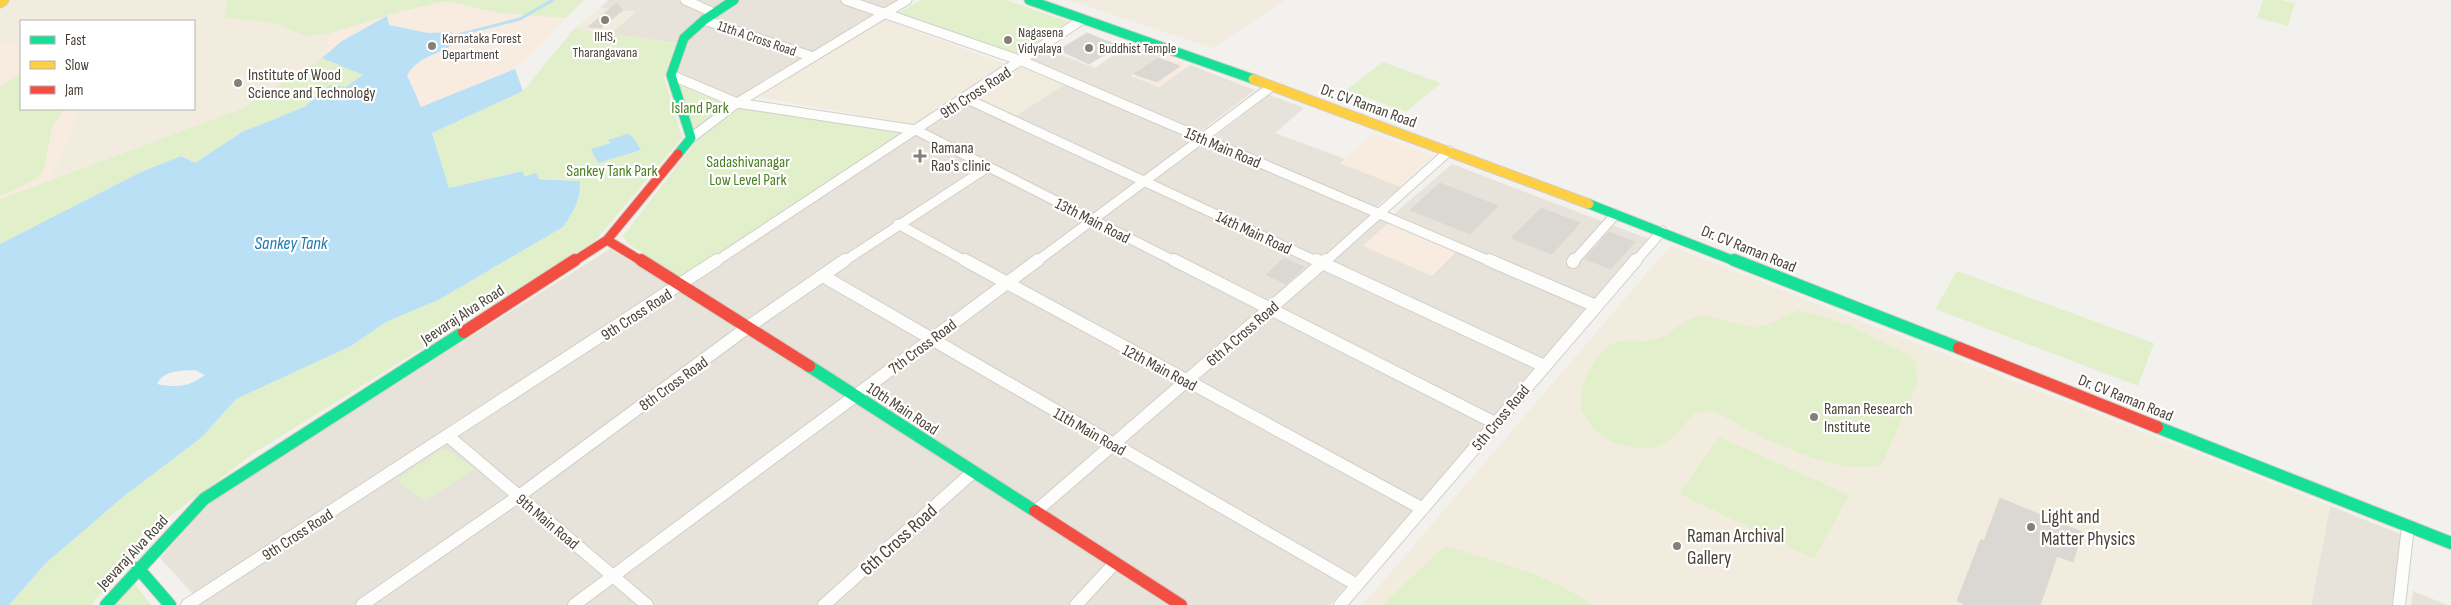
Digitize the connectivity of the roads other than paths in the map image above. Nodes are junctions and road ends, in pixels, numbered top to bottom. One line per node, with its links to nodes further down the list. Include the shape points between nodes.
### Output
1 (4, 0): 8 (main road)
2 (684, 0): 9 (street)
3 (734, 0): 9 (main road)
4 (846, 0): 10 (street, 15th Main Road)
5 (907, 0): 10 (street)
6 (1028, 0): 11 (main road, Dr. CV Raman Road)
7 (1049, 0): 40 (main road, Dr. CV Raman Road, via 1658,219)
8 (0, 3)
9 (714, 13): 12 (main road)
10 (885, 13): 13 (street); 14 (street, 15th Main Road)
11 (1083, 19): 14 (street, 9th Cross Road); 16 (main road, Dr. CV Raman Road)
12 (704, 20): 13 (street, 11th A Cross Road); 15 (main road, via 684,38)
13 (813, 57): 18 (street, 11th A Cross Road)
14 (1022, 61): 17 (street, 9th Cross Road); 21 (street, 15th Main Road)
15 (671, 75): 18 (street, 13th Main Road); 20 (main road)
16 (1271, 86): 21 (street, 7th Cross Road); 22 (main road, Dr. CV Raman Road)
17 (965, 98): 19 (street, 9th Cross Road); 24 (street, 14th Main Road)
18 (737, 103): 19 (street, 13th Main Road); 20 (street, 11th A Cross Road)
19 (916, 130): 23 (street, 13th Main Road); 35 (street, 9th Cross Road)
20 (690, 138): 30 (main road, Jeevaraj Alva Road)
21 (1202, 138): 24 (street, 7th Cross Road); 25 (street, 15th Main Road)
22 (1449, 151): 25 (street, 6th A Cross Road); 26 (main road, Dr. CV Raman Road)
23 (988, 167): 27 (street, 13th Main Road); 28 (street, 8th Cross Road)
24 (1144, 181): 27 (street, 7th Cross Road); 32 (street, 14th Main Road)
25 (1380, 214): 32 (street, 6th A Cross Road); 36 (street, 15th Main Road)
26 (1616, 214): 29 (main road, Dr. CV Raman Road); 31 (street)
27 (1092, 219): 34 (street, 7th Cross Road); 37 (street, 13th Main Road)
28 (898, 224): 33 (street, 8th Cross Road); 34 (street, 12th Main Road)
29 (1662, 231): 36 (street, 5th Cross Road); 51 (main road, Dr. CV Raman Road)
30 (607, 240): 35 (main road, 10th Main Road); 54 (main road, Jeevaraj Alva Road, via 204,499)
31 (1572, 262)
32 (1322, 263): 37 (street, 6th A Cross Road); 41 (street, 14th Main Road)
33 (823, 276): 38 (street, 8th Cross Road); 39 (street, 11th Main Road)
34 (1006, 283): 39 (street, 7th Cross Road); 42 (street, 12th Main Road)
35 (681, 284): 38 (main road, 10th Main Road); 45 (street, 9th Cross Road)
36 (1596, 306): 41 (street, 5th Cross Road)
37 (1270, 310): 42 (street, 6th A Cross Road); 44 (street, 13th Main Road)
38 (748, 327): 43 (main road, 10th Main Road); 48 (street, 8th Cross Road)
39 (932, 339): 43 (street, 7th Cross Road); 46 (street, 11th Main Road)
40 (2023, 361)
41 (1544, 366): 44 (street, 5th Cross Road)
42 (1186, 381): 46 (street, 6th A Cross Road); 49 (street, 12th Main Road)
43 (855, 396): 47 (main road, 10th Main Road); 55 (street, 7th Cross Road)
44 (1495, 423): 49 (street, 5th Cross Road)
45 (448, 436): 48 (street, 9th Main Road); 59 (street, 9th Cross Road)
46 (1113, 444): 50 (street, 6th A Cross Road); 56 (street, 11th Main Road)
47 (973, 472): 50 (main road, 10th Main Road); 63 (street, 6th Cross Road)
48 (519, 496): 55 (street, 9th Main Road); 60 (street, 8th Cross Road)
49 (1423, 509): 56 (street, 5th Cross Road)
50 (1035, 512): 53 (main road, 10th Main Road)
51 (2408, 526): 52 (main road, Dr. CV Raman Road); 67 (street)
52 (2451, 543)
53 (1115, 563): 64 (street); 65 (main road, 10th Main Road)
54 (138, 568): 57 (main road, Jeevaraj Alva Road); 58 (main road)
55 (613, 576): 61 (street, 7th Cross Road); 62 (street, 9th Main Road)
56 (1357, 584): 66 (street, 5th Cross Road)
57 (106, 605)
58 (170, 605)
59 (187, 605)
60 (362, 605)
61 (574, 605)
62 (647, 605)
63 (824, 605)
64 (1076, 605)
65 (1181, 605)
66 (1340, 605)
67 (2399, 605)

